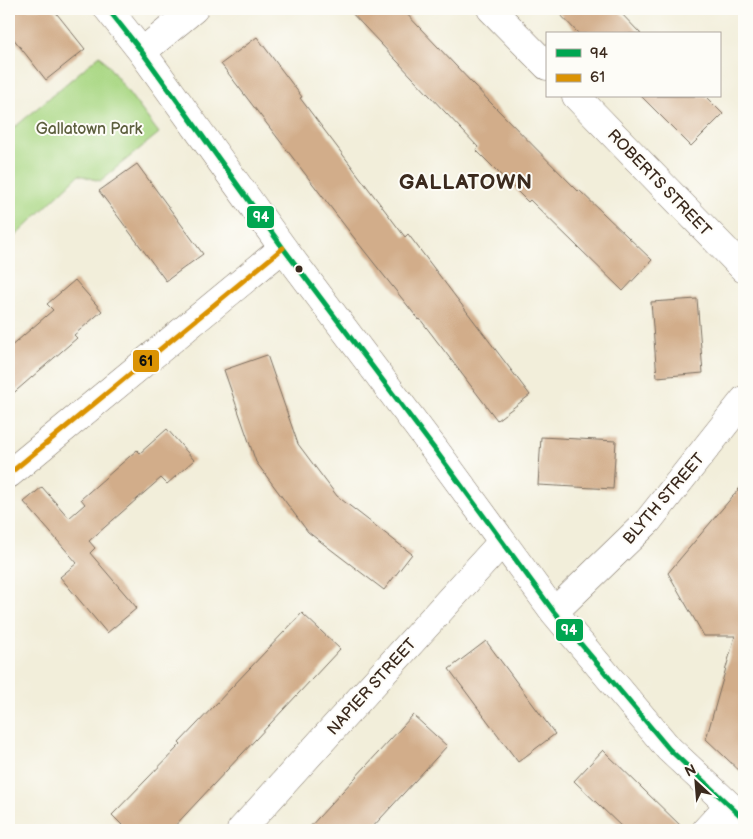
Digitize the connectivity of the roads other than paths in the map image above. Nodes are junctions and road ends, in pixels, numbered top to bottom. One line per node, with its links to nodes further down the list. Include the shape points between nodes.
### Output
1 (108, 9): 4 (street)
2 (194, 9): 4 (street)
3 (491, 9): 5 (street)
4 (142, 52): 7 (street)
5 (546, 65)
6 (578, 98): 8 (street, ROBERTS STREET)
7 (283, 248): 10 (street); 11 (street)
8 (744, 269)
9 (743, 403): 12 (street, BLYTH STREET, via 648,521)
10 (9, 474)
11 (502, 542): 12 (street); 14 (street, NAPIER STREET)
12 (554, 612): 13 (street, via 669,749)
13 (737, 812): 15 (street)
14 (241, 830)
15 (706, 830)

